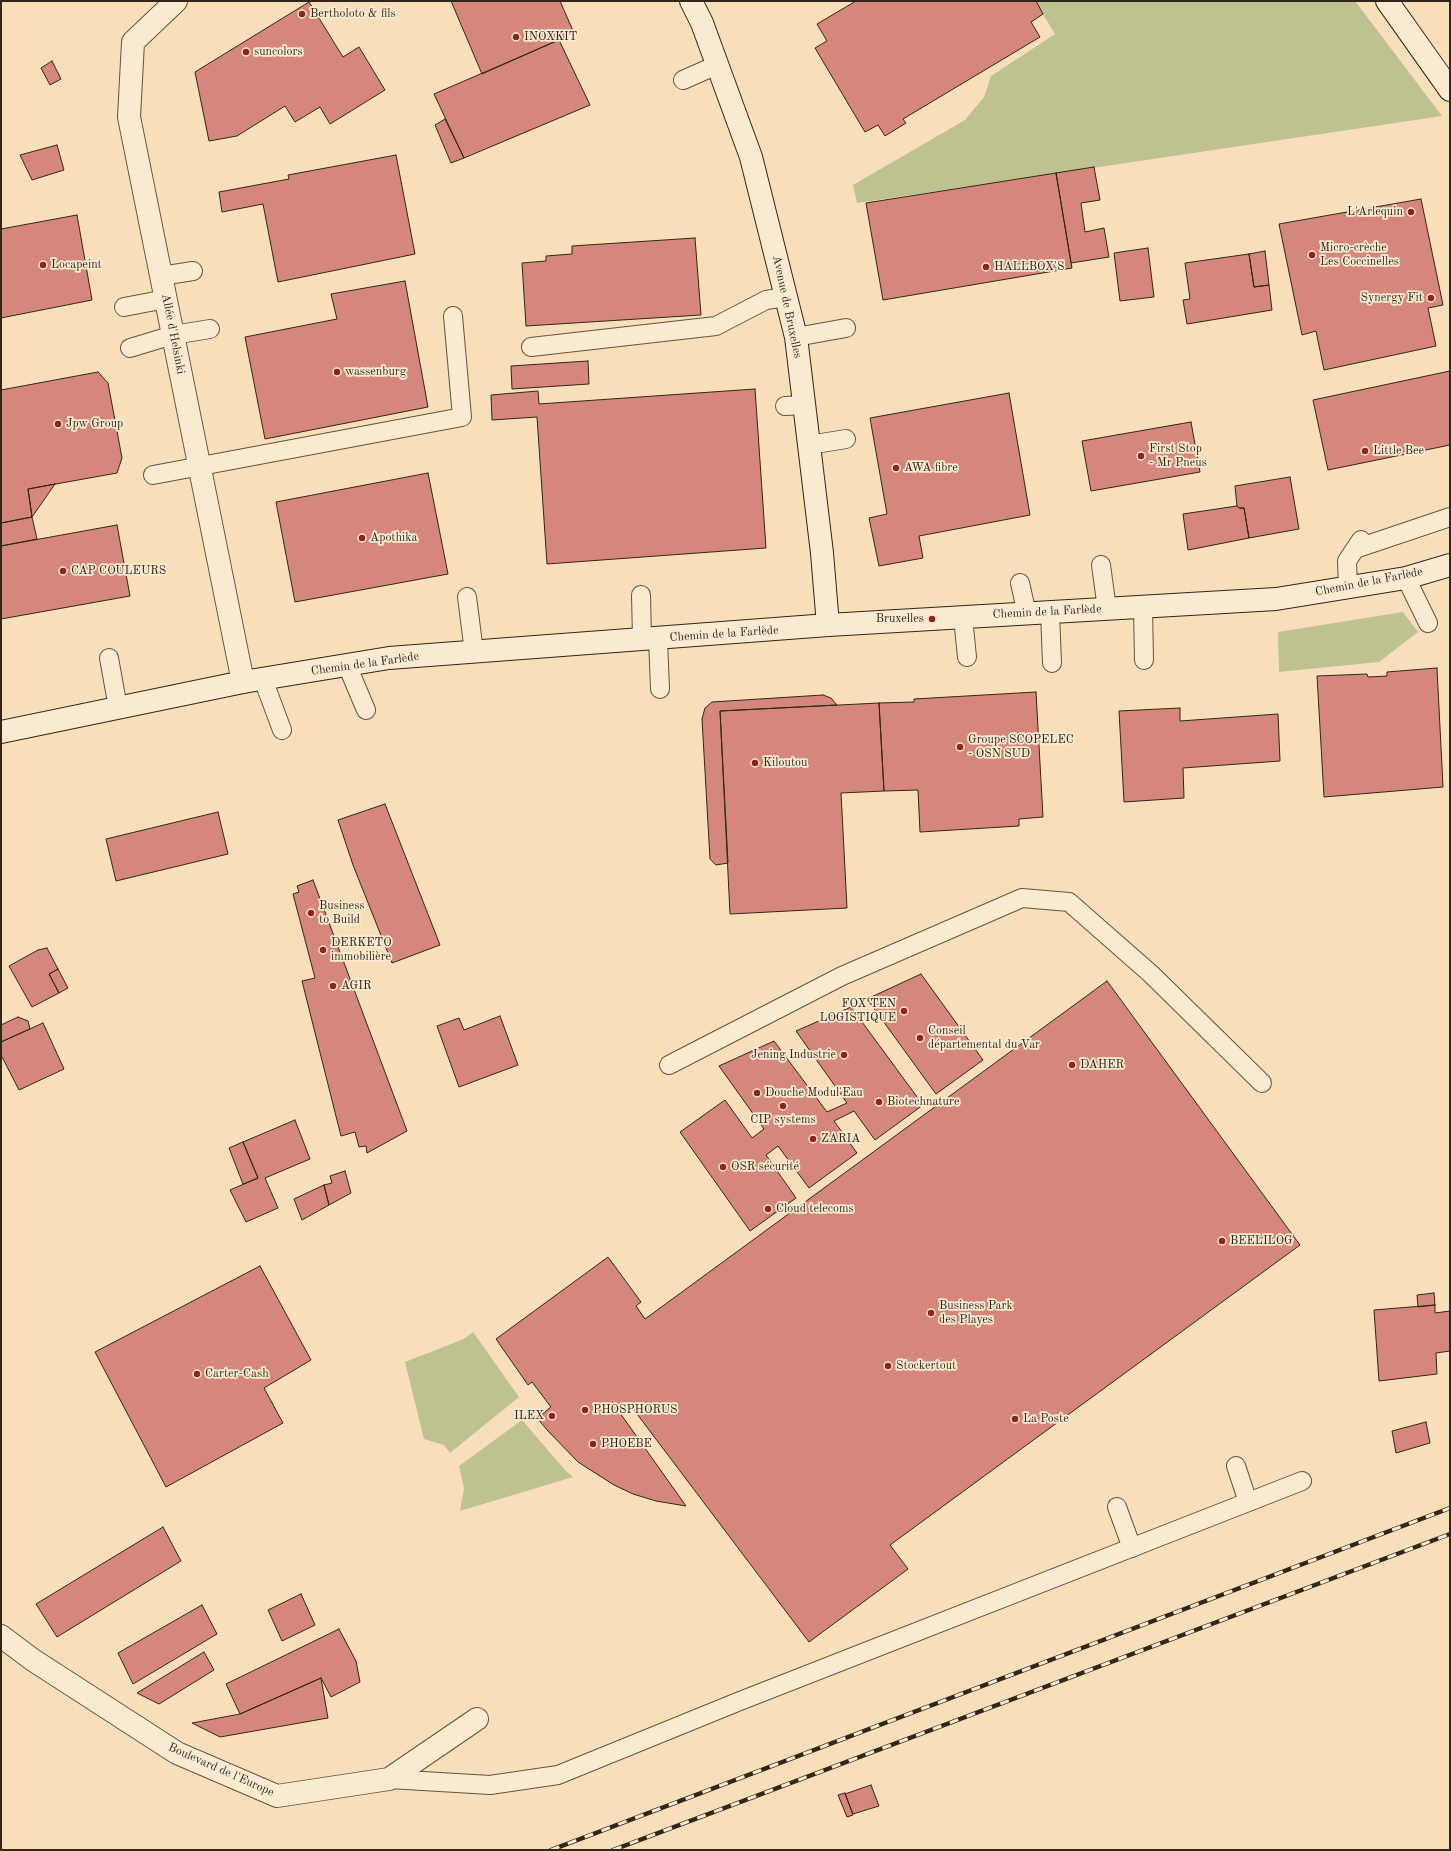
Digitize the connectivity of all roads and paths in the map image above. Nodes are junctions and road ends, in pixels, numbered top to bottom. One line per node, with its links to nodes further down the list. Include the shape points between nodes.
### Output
1 (691, 1): 4 (street, Avenue de Bruxelles)
2 (1387, 1): 6 (street)
3 (168, 4): 8 (street, Allée d'Helsinki, via 133,42 129,117)
4 (717, 64): 5 (lane); 9 (street, Avenue de Bruxelles, via 751,157)
5 (683, 80)
6 (1450, 90)
7 (193, 271): 8 (lane)
8 (161, 276): 10 (street, Allée d'Helsinki)
9 (786, 297): 16 (street, Avenue de Bruxelles); 17 (lane, via 766,300 716,326)
10 (166, 299): 11 (lane); 15 (street, Allée d'Helsinki)
11 (124, 307)
12 (453, 316): 21 (lane, via 462,417)
13 (846, 328): 16 (lane)
14 (210, 329): 15 (lane)
15 (173, 335): 18 (lane); 21 (street, Allée d'Helsinki)
16 (796, 338): 20 (street, Avenue de Bruxelles, via 794,406)
17 (531, 347)
18 (130, 348)
19 (846, 439): 20 (lane)
20 (809, 445): 37 (street, Avenue de Bruxelles)
21 (199, 467): 22 (lane); 45 (street, Allée d'Helsinki)
22 (153, 474)
23 (1450, 517): 28 (lane, via 1360,543 1347,561)
24 (1102, 565): 32 (lane)
25 (1450, 565): 26 (street, Chemin de la Farlède)
26 (1406, 578): 28 (street, Chemin de la Farlède); 36 (lane)
27 (1020, 583): 34 (lane)
28 (1348, 587): 31 (street, Chemin de la Farlède, via 1276,599)
29 (641, 595): 38 (lane)
30 (467, 597): 39 (lane)
31 (1143, 608): 32 (street, Chemin de la Farlède); 42 (lane)
32 (1107, 609): 33 (street, Chemin de la Farlède)
33 (1050, 612): 34 (street, Chemin de la Farlède); 43 (lane)
34 (1027, 614): 35 (street, Chemin de la Farlède)
35 (963, 617): 37 (street, Chemin de la Farlède); 40 (lane)
36 (1428, 623)
37 (828, 626): 38 (street, Chemin de la Farlède)
38 (650, 639): 39 (street, Chemin de la Farlède); 46 (lane)
39 (474, 652): 44 (street, Chemin de la Farlède, via 389,658)
40 (967, 657)
41 (109, 658): 47 (lane)
42 (1144, 660)
43 (1052, 663)
44 (347, 665): 45 (street, Chemin de la Farlède); 48 (lane)
45 (253, 681): 47 (street, Chemin de la Farlède); 49 (lane)
46 (660, 689)
47 (118, 708): 50 (street, Chemin de la Farlède)
48 (366, 710)
49 (282, 730)
50 (1, 732)
51 (669, 1065): 52 (lane, via 842,976 1022,898 1069,902 1151,974)
52 (1262, 1083)
53 (1236, 1466): 55 (lane)
54 (1302, 1481): 55 (lane)
55 (1248, 1502): 57 (lane)
56 (1117, 1507): 57 (lane)
57 (1132, 1548): 60 (lane, via 558,1775 490,1785)
58 (1, 1636): 60 (street, Boulevard de l'Europe, via 33,1660 177,1753 241,1787 277,1796)
59 (476, 1719): 60 (street, Boulevard de l'Europe)
60 (390, 1779)

